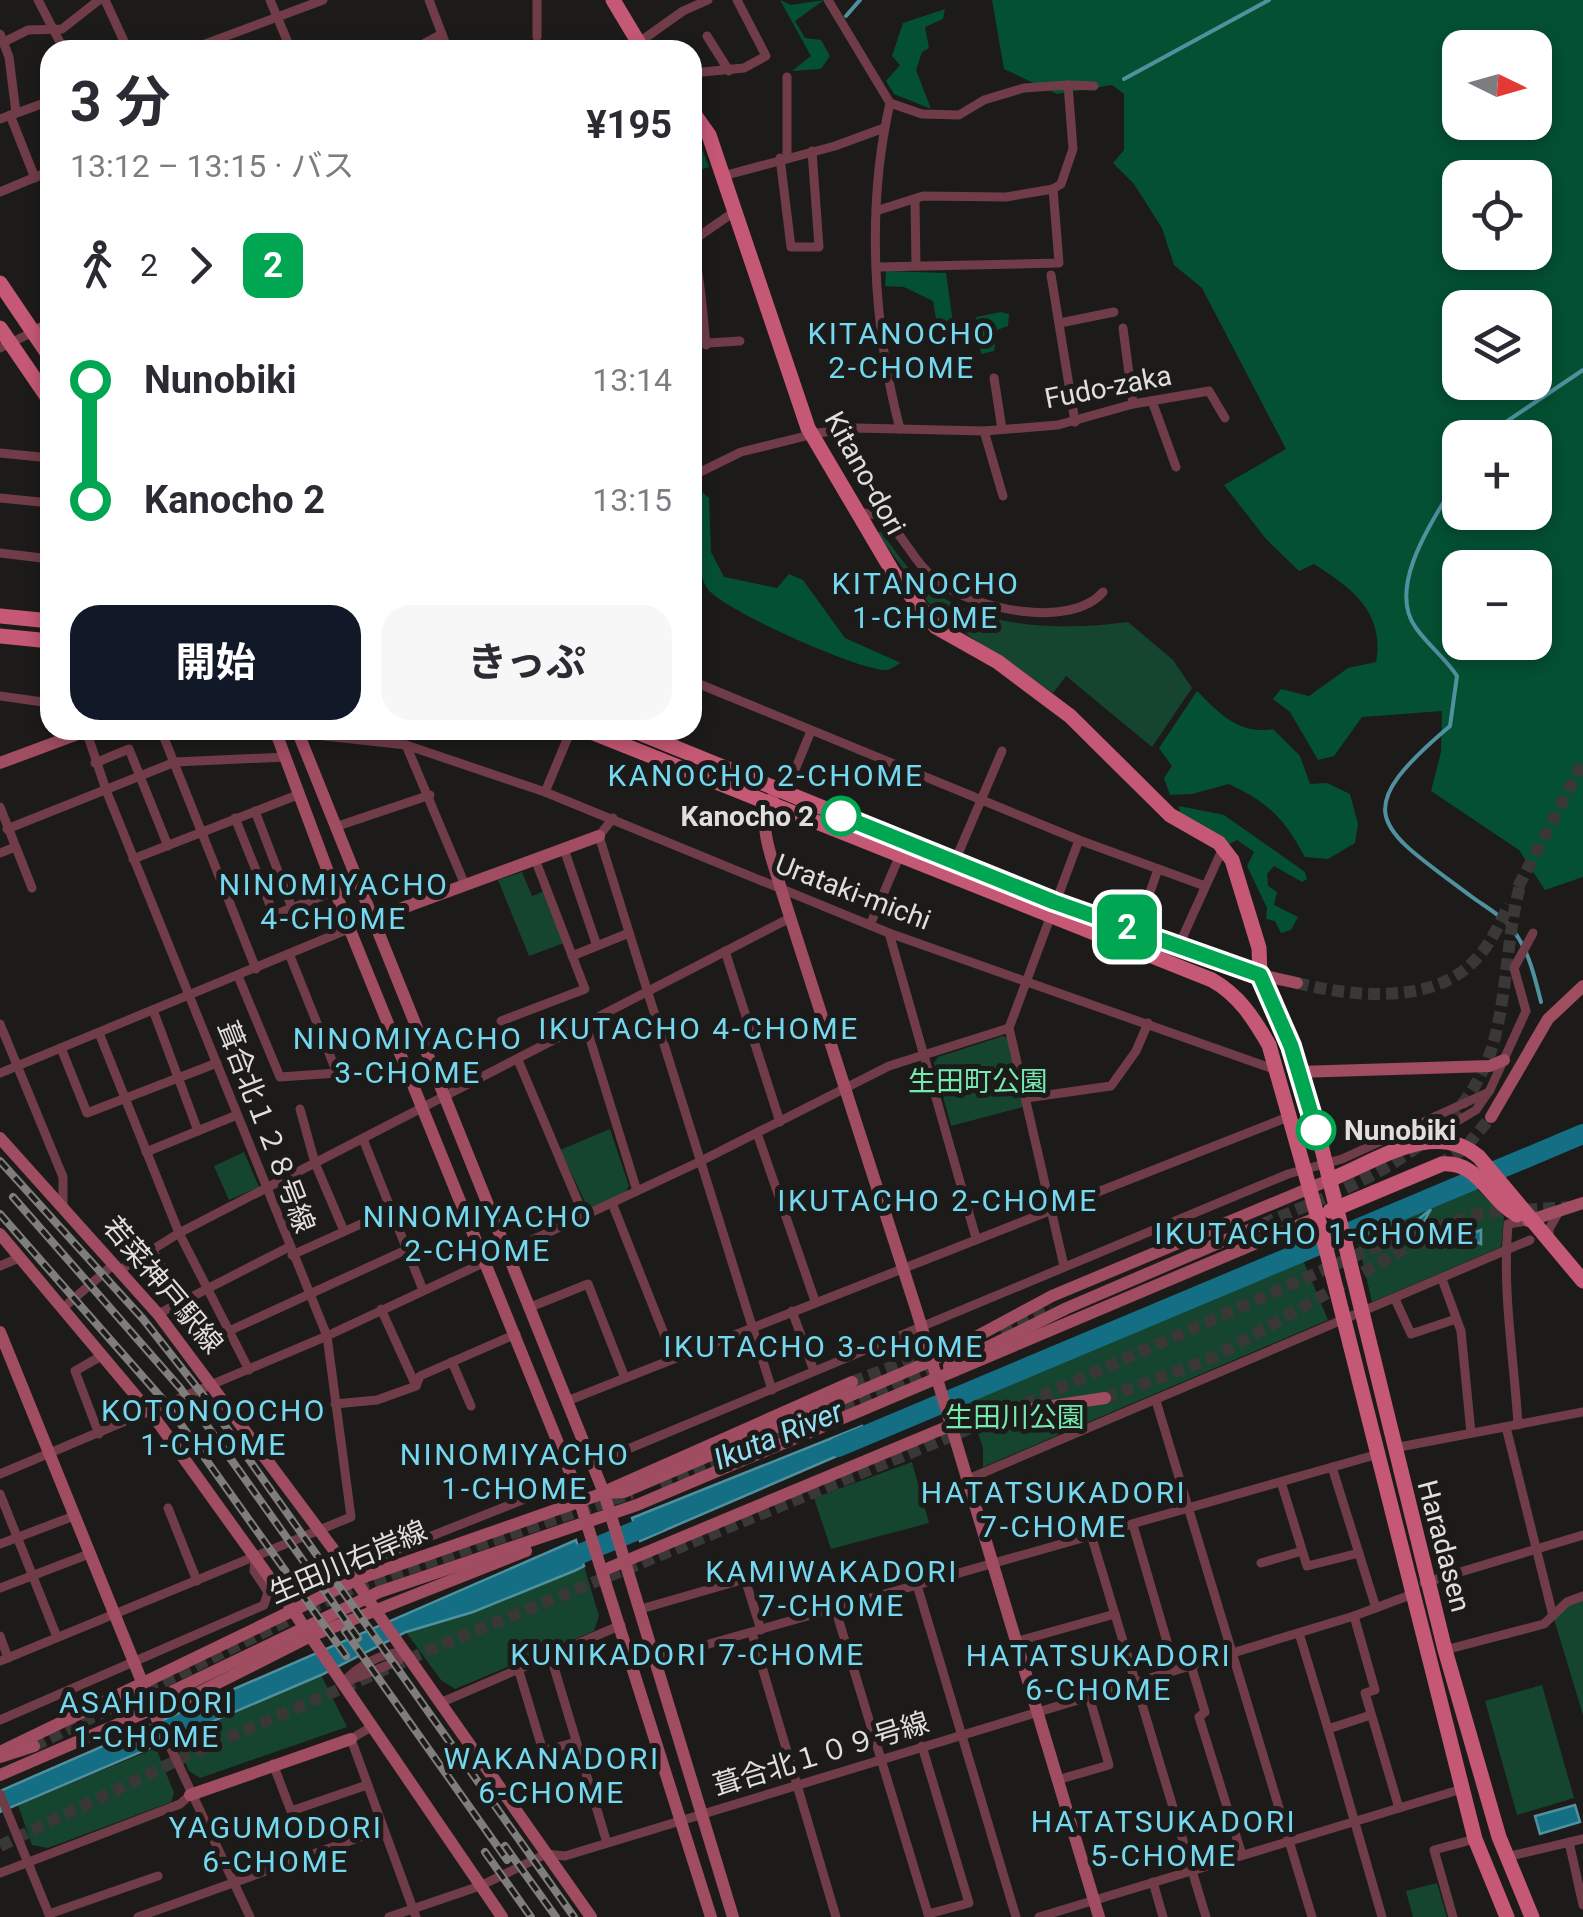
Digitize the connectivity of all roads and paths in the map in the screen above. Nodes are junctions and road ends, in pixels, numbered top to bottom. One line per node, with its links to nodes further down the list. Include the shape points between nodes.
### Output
1 (38, 0): 15 (street)
2 (102, 0): 15 (street); 21 (street)
3 (270, 0): 14 (street)
4 (323, 0): 14 (street)
5 (442, 0): 12 (street)
6 (538, 0): 18 (street)
7 (613, 0): 26 (main road)
8 (678, 0): 13 (street)
9 (708, 0): 13 (street)
10 (737, 0): 28 (street, via 767,52)
11 (828, 0): 35 (street)
12 (430, 2): 16 (street)
13 (683, 11): 27 (street)
14 (277, 17): 22 (street); 23 (street)
15 (54, 29): 19 (street); 20 (street)
16 (442, 34): 24 (street); 25 (street)
17 (708, 36): 28 (street)
18 (536, 37)
19 (2, 38): 30 (street)
20 (59, 40)
21 (123, 40)
22 (216, 40)
23 (287, 40)
24 (431, 40)
25 (444, 40)
26 (636, 40)
27 (648, 40)
28 (728, 71): 29 (street)
29 (702, 72)
30 (12, 74): 31 (street); 37 (street)
31 (0, 75)
32 (788, 77): 41 (street)
33 (1068, 85): 34 (street); 35 (street, via 1024,88 959,115 922,114); 45 (street, via 1073,149)
34 (1094, 86)
35 (890, 103): 39 (street)
36 (40, 105): 37 (street)
37 (9, 116): 44 (street)
38 (702, 125): 43 (main road, Kitano-dori)
39 (884, 128): 40 (street); 49 (street)
40 (812, 150): 41 (street); 41 (street, via 818,247 791,247)
41 (784, 157): 43 (street)
42 (40, 176): 44 (street)
43 (723, 176): 48 (main road, Kitano-dori)
44 (35, 178): 46 (street)
45 (1053, 189): 47 (street); 51 (street, via 1054,262)
46 (0, 192)
47 (915, 201): 49 (street); 51 (street)
48 (734, 212): 50 (street); 76 (main road, Kitano-dori)
49 (876, 212): 52 (street)
50 (702, 234)
51 (916, 266): 52 (street)
52 (878, 267): 74 (street, via 882,343)
53 (1051, 276): 57 (street)
54 (0, 283): 61 (main road)
55 (1114, 312): 57 (street)
56 (702, 318): 65 (street)
57 (1060, 324): 72 (street)
58 (0, 328): 66 (main road)
59 (1123, 328): 70 (street)
60 (40, 329): 61 (street)
61 (33, 332): 62 (main road); 66 (street)
62 (40, 342)
63 (740, 342): 65 (street)
64 (702, 345): 65 (street)
65 (706, 345)
66 (5, 346): 68 (main road)
67 (994, 378): 73 (street)
68 (40, 389)
69 (1152, 401): 70 (street, Fudo-zaka); 71 (street, Fudo-zaka, via 1209,391); 79 (street)
70 (1133, 404): 72 (street, Fudo-zaka)
71 (1225, 418)
72 (1075, 422): 73 (street, Fudo-zaka)
73 (1002, 429): 75 (street, Fudo-zaka)
74 (900, 430): 75 (street, Fudo-zaka); 76 (street, Fudo-zaka)
75 (984, 431): 81 (street)
76 (811, 434): 80 (street, Fudo-zaka, via 741,452); 84 (main road, Kitano-dori)
77 (0, 454): 78 (street)
78 (40, 457)
79 (1176, 466)
80 (702, 471)
81 (1004, 496)
82 (0, 498): 83 (street)
83 (40, 502)
84 (856, 513): 87 (street, via 882,516 934,578 986,605 1068,610 1093,603); 129 (main road, Kitano-dori, via 936,627 998,662 1070,716 1170,815)
85 (0, 552): 86 (street)
86 (40, 558)
87 (1103, 592)
88 (0, 616): 89 (main road)
89 (40, 620)
90 (0, 636): 91 (main road)
91 (40, 640)
92 (702, 685): 95 (street)
93 (0, 696): 94 (street)
94 (40, 701)
95 (811, 731): 116 (street, via 790,782); 117 (street)
96 (60, 740): 109 (street)
97 (89, 740): 110 (street, 葺合北１２８号線)
98 (164, 740): 108 (street)
99 (279, 740): 107 (street)
100 (302, 740): 122 (street)
101 (367, 740): 105 (street, Urataki-michi)
102 (567, 740): 113 (street)
103 (614, 740): 116 (main road)
104 (653, 740): 116 (main road)
105 (406, 745): 113 (street, Urataki-michi); 115 (street)
106 (1002, 751): 117 (street)
107 (286, 756): 108 (street); 114 (street)
108 (174, 762): 111 (street); 124 (street)
109 (0, 763)
110 (95, 763): 111 (street, via 129,748); 112 (street, 葺合北１２８号線)
111 (140, 776): 112 (street); 127 (street)
112 (106, 790): 123 (street); 133 (street, 葺合北１２８号線)
113 (545, 792): 121 (street, Urataki-michi)
114 (300, 794): 119 (street); 141 (street)
115 (430, 795): 122 (street); 137 (street)
116 (773, 797): 132 (main road); 135 (main road); 140 (street, via 765,827)
117 (982, 800): 126 (street); 135 (street)
118 (0, 807): 123 (street)
119 (255, 811): 120 (street); 142 (street)
120 (235, 818): 124 (street); 142 (street, via 274,915)
121 (613, 818): 125 (street); 140 (street, Urataki-michi)
122 (338, 826): 144 (street)
123 (8, 829): 128 (street)
124 (201, 832): 127 (street); 157 (street)
125 (599, 836): 130 (street); 149 (street)
126 (1079, 840): 136 (street); 143 (street)
127 (168, 846): 133 (street)
128 (14, 848): 131 (street); 139 (street)
129 (1223, 848): 138 (street); 158 (main road, via 1243,890)
130 (564, 849): 134 (street); 152 (street)
131 (0, 854)
132 (899, 857): 143 (main road); 146 (street)
133 (134, 859): 165 (street, 葺合北１２８号線)
134 (534, 859): 137 (street); 156 (street)
135 (954, 861): 143 (main road)
136 (1158, 869): 138 (street); 148 (street)
137 (465, 884): 144 (street)
138 (1205, 886): 153 (street)
139 (32, 888)
140 (781, 889): 145 (street); 146 (street, Urataki-michi)
141 (335, 891): 142 (street); 147 (street)
142 (292, 908)
143 (1051, 909): 148 (main road); 160 (street); 163 (main road)
144 (375, 918): 147 (street); 185 (street)
145 (790, 918): 154 (street); 183 (street)
146 (870, 925): 150 (street, Urataki-michi)
147 (350, 930): 155 (street); 189 (street)
148 (1137, 930): 153 (main road)
149 (628, 933): 152 (street); 164 (street)
150 (889, 933): 160 (street, Urataki-michi); 174 (street)
151 (1533, 933): 176 (street, via 1514,968 1526,1011)
152 (597, 946): 156 (street)
153 (1179, 946): 158 (main road)
154 (726, 951): 164 (street); 193 (street)
155 (290, 956): 157 (street); 159 (street, via 336,1072 280,1077)
156 (572, 956): 167 (street, via 585,989)
157 (256, 968): 159 (street)
158 (1260, 975): 161 (street); 163 (main road); 180 (main road, Haradasen)
159 (238, 976): 165 (street)
160 (1024, 978): 169 (street, Urataki-michi); 171 (street)
161 (1297, 983)
162 (1583, 986): 192 (street, via 1548,1019)
163 (1226, 987): 179 (main road, Haradasen, via 1254,1020)
164 (648, 992): 168 (street); 200 (street)
165 (190, 994): 166 (street); 177 (street, 葺合北１２８号線)
166 (153, 1010): 172 (street); 182 (street)
167 (501, 1021)
168 (585, 1023): 175 (street); 207 (street)
169 (1148, 1023): 179 (street, Urataki-michi); 186 (street, via 1111,1086)
170 (0, 1024): 178 (street)
171 (1009, 1028): 174 (street); 186 (street)
172 (98, 1034): 173 (street); 187 (street)
173 (61, 1048): 178 (street); 187 (street, via 87,1113)
174 (927, 1054): 183 (street); 222 (street)
175 (518, 1060): 185 (street); 215 (street)
176 (1504, 1060): 180 (street, via 1490,1066); 184 (street)
177 (217, 1063): 182 (street); 190 (street, 葺合北１２８号線)
178 (17, 1066): 181 (street); 210 (street, via 63,1177)
179 (1276, 1070): 191 (main road, Haradasen)
180 (1298, 1072): 204 (main road, Haradasen)
181 (0, 1073)
182 (179, 1080): 187 (street); 194 (street)
183 (845, 1090): 193 (street); 235 (street)
184 (1489, 1092): 197 (street, via 1476,1110); 204 (street)
185 (445, 1096): 189 (street); 229 (street)
186 (1026, 1098): 211 (street)
187 (125, 1100): 199 (street)
188 (300, 1109): 201 (street)
189 (423, 1109): 198 (street); 231 (street)
190 (238, 1115): 194 (street); 206 (street, 葺合北１２８号線)
191 (1288, 1117): 203 (main road, Haradasen); 211 (street)
192 (1490, 1117)
193 (780, 1122): 195 (street)
194 (198, 1131): 199 (street)
195 (757, 1134): 200 (street); 243 (street)
196 (0, 1138): 210 (street, 若菜神戸駅線)
197 (1426, 1139): 202 (main road, via 1461,1145); 204 (main road)
198 (364, 1140): 201 (street); 212 (street)
199 (146, 1152): 221 (street)
200 (700, 1162): 207 (street); 252 (street)
201 (315, 1163): 206 (street); 219 (street)
202 (1477, 1163): 213 (main road, via 1442,1164); 216 (main road)
203 (1302, 1170): 204 (street); 205 (main road, Haradasen); 233 (street)
204 (1327, 1172): 205 (street, 生田川右岸線); 213 (main road, Haradasen)
205 (1308, 1189): 217 (main road, Haradasen); 260 (street, 生田川右岸線, via 1052,1296)
206 (267, 1190): 221 (street); 227 (street, 葺合北１２８号線)
207 (637, 1191): 208 (street)
208 (612, 1203): 215 (street); 259 (street)
209 (1583, 1203): 214 (street)
210 (63, 1207): 234 (street, 若菜神戸駅線)
211 (1052, 1208): 222 (street); 233 (street)
212 (392, 1210): 219 (street); 225 (street)
213 (1337, 1215): 217 (main road); 249 (main road, Haradasen)
214 (1558, 1215): 216 (street); 224 (street)
215 (584, 1216): 229 (street)
216 (1528, 1221): 224 (main road); 228 (street, via 1508,1224)
217 (1319, 1223): 251 (main road, Haradasen); 265 (street)
218 (1263, 1224): 265 (street, via 1067,1308)
219 (344, 1231): 227 (street)
220 (0, 1234): 230 (street)
221 (180, 1234): 226 (street); 238 (street)
222 (976, 1238): 235 (street)
223 (1530, 1240): 228 (street)
224 (1549, 1244): 237 (main road)
225 (408, 1250): 239 (street); 240 (street)
226 (153, 1251): 234 (street); 242 (street)
227 (290, 1251): 238 (street); 240 (street, 葺合北１２８号線)
228 (1505, 1251): 236 (street); 278 (street)
229 (506, 1253): 231 (street); 245 (street)
230 (21, 1257): 232 (street); 244 (street)
231 (486, 1261): 239 (street); 256 (street)
232 (0, 1266)
233 (1064, 1266): 253 (street)
234 (117, 1267): 244 (street); 248 (street, 若菜神戸駅線)
235 (902, 1267): 243 (street); 253 (street)
236 (1442, 1279): 241 (street); 250 (street)
237 (1583, 1281)
238 (207, 1289): 242 (street); 254 (street)
239 (424, 1290): 246 (street)
240 (310, 1295): 254 (street); 257 (street, 葺合北１２８号線)
241 (1395, 1299): 249 (street); 250 (street, via 1411,1334)
242 (182, 1301): 248 (street)
243 (815, 1301): 247 (street)
244 (63, 1308): 258 (street)
245 (528, 1308): 264 (street, via 588,1284); 271 (street)
246 (381, 1309): 257 (street); 268 (street)
247 (792, 1311): 252 (street); 263 (street)
248 (158, 1314): 267 (street, 若菜神戸駅線)
249 (1360, 1315): 251 (street); 282 (main road, Haradasen)
250 (1456, 1318): 280 (street)
251 (1342, 1322): 272 (street); 284 (main road, Haradasen)
252 (753, 1326): 259 (street); 269 (street)
253 (921, 1326): 260 (street); 263 (street)
254 (229, 1331): 262 (street)
255 (0, 1332): 283 (street)
256 (516, 1334): 261 (street); 288 (street)
257 (327, 1336): 262 (street); 273 (street, 葺合北１２８号線)
258 (103, 1355): 275 (street); 281 (street, via 74,1372)
259 (674, 1359): 264 (street)
260 (930, 1361): 265 (street); 291 (street, 生田川右岸線, via 624,1492)
261 (452, 1362): 268 (street, via 420,1376); 274 (street)
262 (249, 1370): 267 (street)
263 (814, 1372): 269 (street)
264 (625, 1378): 271 (street)
265 (937, 1381): 277 (street); 297 (street, 生田川右岸線)
266 (852, 1382): 291 (street)
267 (215, 1386): 275 (street); 300 (street, 若菜神戸駅線)
268 (416, 1386): 273 (street, via 377,1400)
269 (772, 1390): 285 (street)
270 (1105, 1398): 277 (street)
271 (566, 1401): 285 (street)
272 (1156, 1401): 289 (street); 295 (street)
273 (336, 1404): 300 (street, 葺合北１２８号線, via 351,1516)
274 (471, 1406)
275 (150, 1412): 281 (street); 311 (street)
276 (1583, 1412): 278 (street)
277 (949, 1420): 289 (street); 310 (street)
278 (1518, 1425): 279 (street)
279 (1506, 1427): 280 (street); 306 (street)
280 (1472, 1433): 282 (street)
281 (99, 1434): 283 (street)
282 (1393, 1448): 318 (main road, Haradasen)
283 (50, 1454): 287 (street); 296 (street)
284 (1375, 1455): 286 (street); 321 (main road, Haradasen)
285 (592, 1464): 291 (street)
286 (1332, 1467): 290 (street); 308 (street)
287 (0, 1474)
288 (573, 1480): 293 (street); 315 (street)
289 (966, 1480): 314 (street)
290 (1281, 1482): 295 (street); 307 (street)
291 (604, 1493): 293 (street, 生田川右岸線); 297 (street)
292 (0, 1494): 303 (street)
293 (580, 1501): 299 (street); 350 (street, 生田川右岸線, via 358,1578)
294 (168, 1508): 317 (street)
295 (1190, 1508): 298 (street); 340 (street)
296 (74, 1516): 303 (street); 309 (street)
297 (613, 1519): 299 (street, 生田川右岸線); 310 (street)
298 (1133, 1525): 304 (street); 347 (street)
299 (590, 1528): 302 (street, 生田川右岸線); 313 (street)
300 (319, 1532): 311 (street); 315 (street, 若菜神戸駅線)
301 (1583, 1535): 306 (street)
302 (555, 1536): 326 (street); 355 (street, 生田川右岸線, via 379,1592 173,1690)
303 (18, 1537): 305 (street); 316 (street)
304 (1092, 1538): 314 (street); 328 (street)
305 (0, 1544)
306 (1534, 1550): 318 (street); 330 (street)
307 (1302, 1551): 308 (street, via 1307,1566); 312 (street)
308 (1359, 1552): 324 (street)
309 (89, 1554): 316 (street); 327 (street)
310 (625, 1554): 313 (street); 325 (street)
311 (255, 1556): 317 (street); 336 (street, bridge); 345 (street, via 254,1572 268,1592 264,1605)
312 (1260, 1563)
313 (602, 1564): 331 (street)
314 (991, 1564): 319 (street); 337 (street)
315 (348, 1569): 326 (street, 若菜神戸駅線, bridge)
316 (34, 1576): 320 (street); 335 (street)
317 (196, 1581): 327 (street)
318 (1426, 1581): 321 (street, 葺合北１０９号線); 338 (main road, Haradasen)
319 (918, 1585): 323 (street); 361 (street)
320 (0, 1588)
321 (1412, 1596): 324 (street, 葺合北１０９号線); 373 (main road, Haradasen)
322 (1583, 1596): 330 (street)
323 (836, 1608): 332 (street); 367 (street)
324 (1376, 1608): 329 (street, 葺合北１０９号線)
325 (641, 1609): 332 (street, via 745,1579); 343 (street)
326 (376, 1612): 336 (street); 339 (street, 若菜神戸駅線)
327 (114, 1614): 335 (street); 345 (street)
328 (1115, 1614): 337 (street); 349 (street)
329 (1354, 1616): 333 (street, 葺合北１０９号線); 356 (street, via 1375,1690 1365,1693)
330 (1553, 1616): 338 (street)
331 (621, 1625): 341 (street); 378 (street)
332 (756, 1632): 343 (street); 371 (street)
333 (1298, 1633): 340 (street, 葺合北１０９号線); 360 (street)
334 (0, 1636): 342 (street)
335 (57, 1638): 342 (street)
336 (312, 1638): 348 (street); 355 (street)
337 (1015, 1642): 354 (street)
338 (1446, 1650): 388 (main road, Haradasen)
339 (404, 1652): 348 (street, via 398,1662); 353 (street)
340 (1232, 1652): 344 (street, 葺合北１０９号線); 383 (street)
341 (550, 1654): 346 (street); 363 (street)
342 (4, 1659)
343 (656, 1659): 377 (street)
344 (1191, 1664): 347 (street, 葺合北１０９号線); 387 (street)
345 (134, 1665): 350 (street); 351 (street)
346 (518, 1668): 353 (street); 363 (street, via 542,1752)
347 (1175, 1670): 349 (street, 葺合北１０９号線)
348 (338, 1677): 359 (street)
349 (1134, 1682): 352 (street, 葺合北１０９号線); 390 (street)
350 (142, 1683): 355 (street); 357 (street, 生田川右岸線)
351 (67, 1692): 357 (street); 358 (street)
352 (1089, 1696): 354 (street, 葺合北１０９号線); 370 (street, via 1109,1765)
353 (440, 1703): 386 (street)
354 (1036, 1712): 361 (street, 葺合北１０９号線); 370 (street)
355 (155, 1714): 369 (street, 生田川右岸線); 375 (street)
356 (1371, 1716): 360 (street); 376 (street)
357 (62, 1719): 366 (street, 生田川右岸線)
358 (0, 1720)
359 (372, 1726): 362 (street); 395 (street)
360 (1328, 1729): 379 (street)
361 (963, 1734): 365 (street, 葺合北１０９号線); 410 (street)
362 (351, 1739): 368 (street); 372 (street)
363 (576, 1742): 385 (street)
364 (34, 1746): 366 (street)
365 (922, 1746): 367 (street, 葺合北１０９号線); 401 (street, via 968,1902)
366 (0, 1754)
367 (882, 1758): 371 (street, 葺合北１０９号線); 401 (street)
368 (272, 1764): 372 (street, via 291,1811); 375 (street)
369 (0, 1775)
370 (1057, 1780): 396 (street)
371 (796, 1784): 377 (street, 葺合北１０９号線); 409 (street)
372 (367, 1785): 380 (street)
373 (1462, 1790): 376 (street); 381 (main road, Haradasen)
374 (0, 1794): 389 (street)
375 (190, 1795): 389 (street); 394 (street)
376 (1399, 1808): 379 (street)
377 (702, 1814): 378 (street, 葺合北１０９号線); 408 (street)
378 (684, 1821): 385 (street, 葺合北１０９号線); 407 (street)
379 (1355, 1821): 383 (street); 416 (street)
380 (384, 1829): 394 (street); 399 (street)
381 (1476, 1839): 417 (street, via 1434,1850); 418 (main road, Haradasen)
382 (1583, 1839): 384 (street)
383 (1290, 1841): 387 (street); 415 (street)
384 (1569, 1842): 388 (street); 397 (street)
385 (607, 1844): 386 (street, 葺合北１０９号線, via 565,1856)
386 (546, 1854): 395 (street, 葺合北１０９号線); 406 (street)
387 (1242, 1855): 390 (street)
388 (1506, 1857): 419 (main road, Haradasen)
389 (28, 1862): 391 (street); 400 (street)
390 (1191, 1870): 393 (street); 414 (street)
391 (0, 1873)
392 (158, 1876): 400 (street)
393 (1153, 1882): 396 (street); 413 (street)
394 (232, 1883): 398 (street); 403 (street)
395 (480, 1886): 399 (street, 葺合北１０９号線); 405 (street)
396 (1094, 1901): 411 (street); 412 (street)
397 (1583, 1905)
398 (168, 1912): 402 (street)
399 (415, 1912): 404 (street, 葺合北１０９号線)
400 (49, 1915)
401 (929, 1915)
402 (138, 1917)
403 (250, 1917)
404 (389, 1917)
405 (502, 1917)
406 (591, 1917)
407 (711, 1917)
408 (733, 1917)
409 (836, 1917)
410 (1016, 1917)
411 (1038, 1917)
412 (1099, 1917)
413 (1163, 1917)
414 (1206, 1917)
415 (1312, 1917)
416 (1382, 1917)
417 (1453, 1917)
418 (1507, 1917)
419 (1532, 1917)

